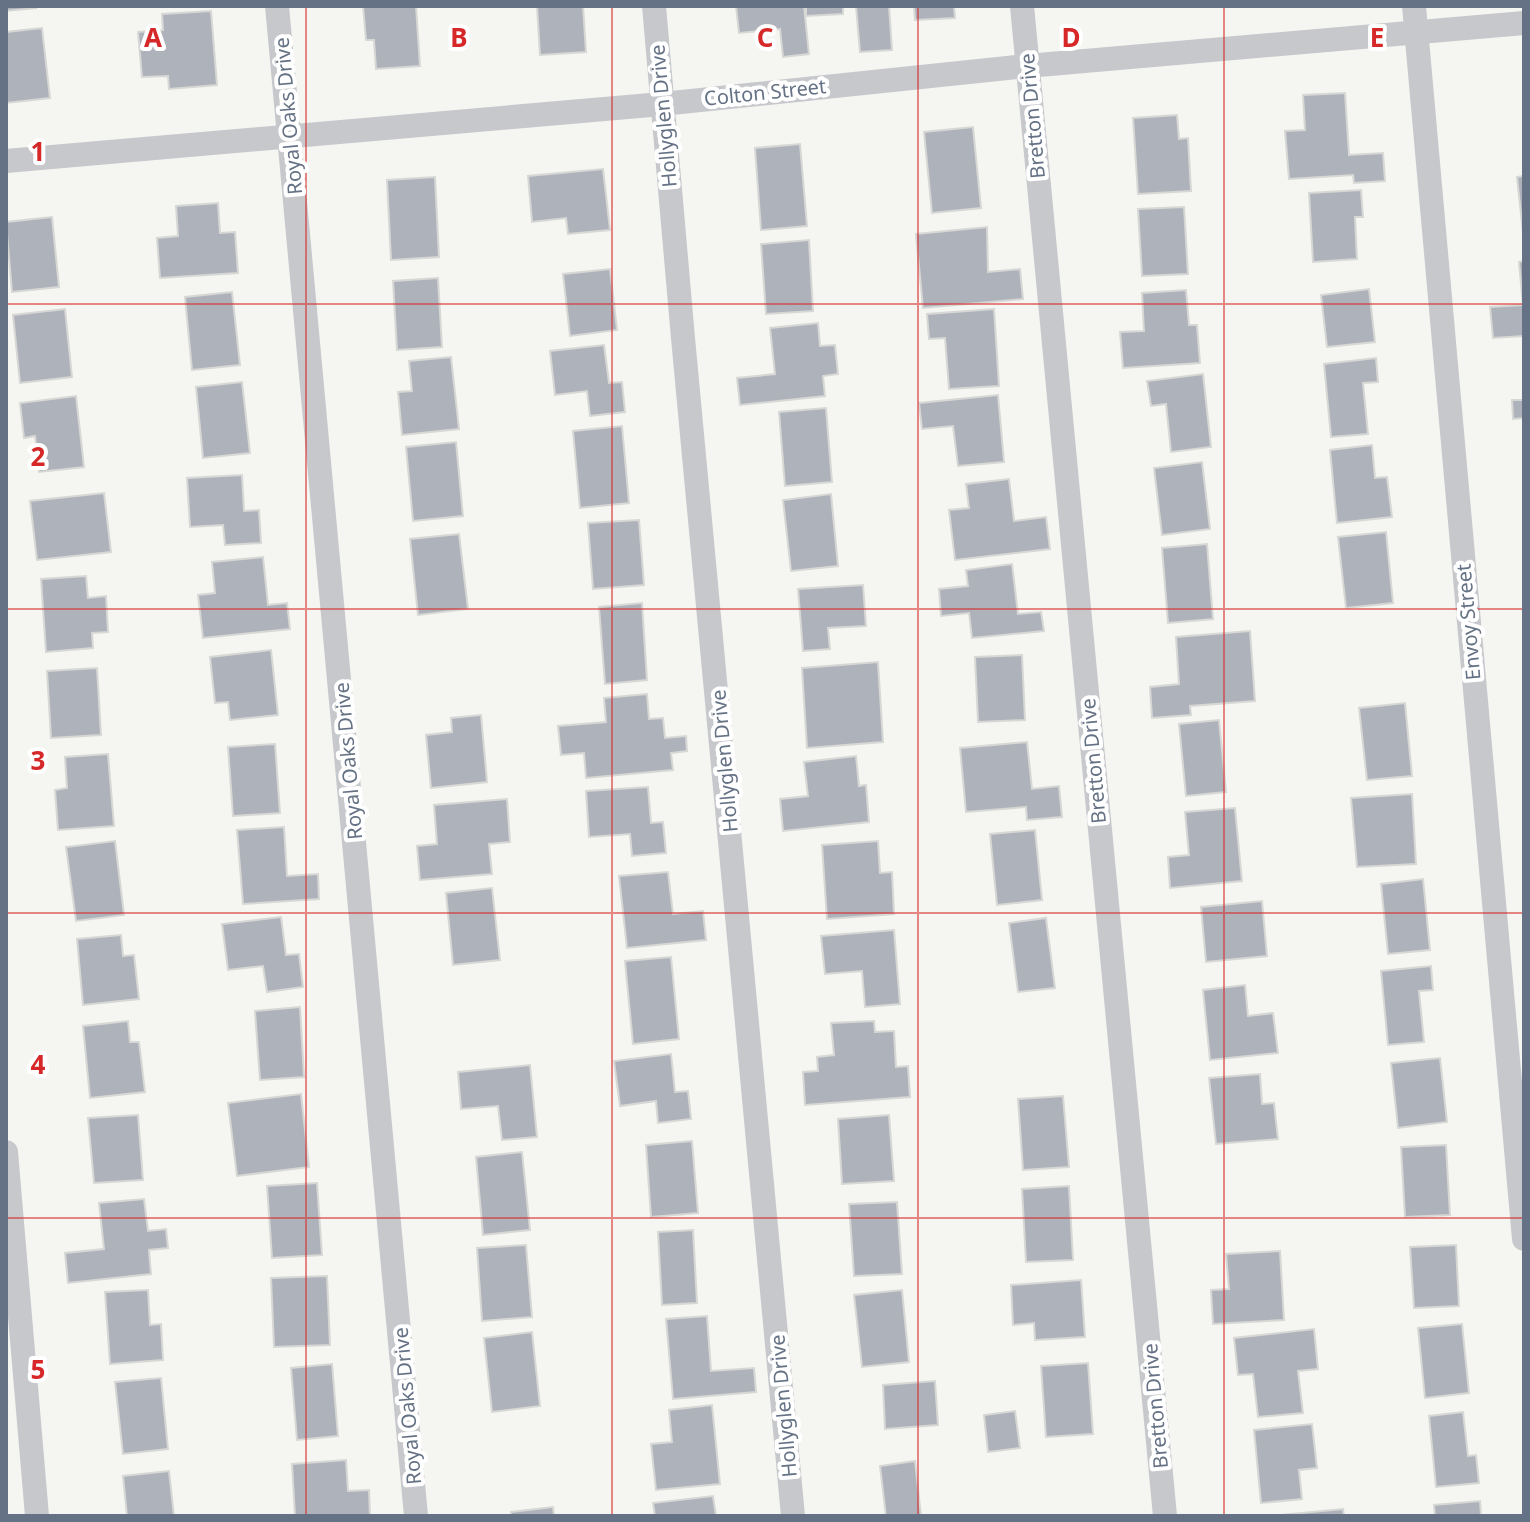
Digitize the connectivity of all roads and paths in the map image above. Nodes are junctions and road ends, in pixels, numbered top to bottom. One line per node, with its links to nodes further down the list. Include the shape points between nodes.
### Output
1 (277, 6): 9 (street, Royal Oaks Drive)
2 (654, 6): 8 (street, Hollyglen Drive)
3 (1022, 6): 7 (street, Bretton Drive)
4 (1414, 6): 6 (street, Envoy Street)
5 (1524, 23): 6 (street, Colton Street)
6 (1417, 32): 7 (street, Colton Street); 12 (street, Envoy Street)
7 (1027, 66): 8 (street, Colton Street); 16 (street, Bretton Drive)
8 (662, 104): 9 (street, Colton Street); 15 (street, Hollyglen Drive)
9 (289, 134): 10 (street, Colton Street); 14 (street, Royal Oaks Drive)
10 (6, 161)
11 (6, 1152): 13 (street)
12 (1524, 1239)
13 (37, 1516)
14 (416, 1516)
15 (793, 1516)
16 (1165, 1516)

